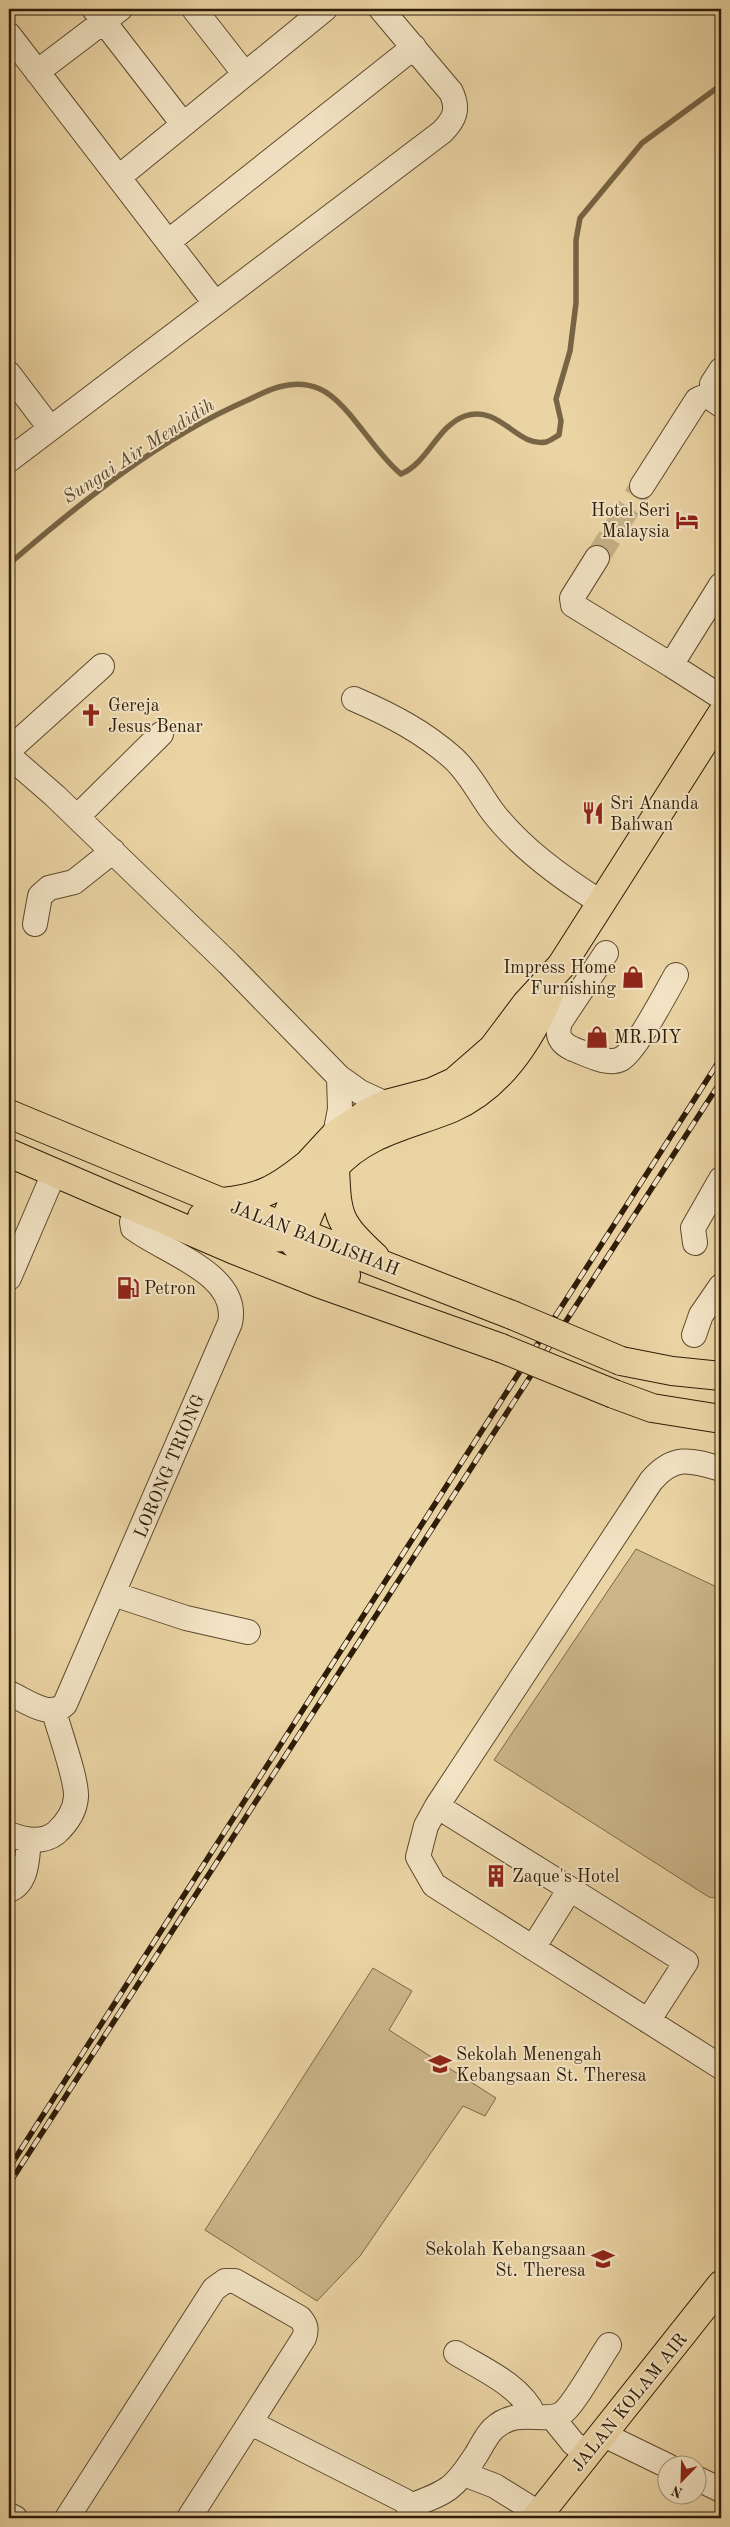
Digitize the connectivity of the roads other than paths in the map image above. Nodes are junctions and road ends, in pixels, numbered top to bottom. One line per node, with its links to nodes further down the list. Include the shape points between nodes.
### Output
1 (194, 9): 8 (street)
2 (325, 9): 8 (street)
3 (381, 9): 6 (street)
4 (106, 13): 7 (street); 9 (street)
5 (9, 35): 7 (street)
6 (414, 47): 11 (street); 12 (street, via 456,102 456,114 450,124)
7 (37, 72): 10 (street)
8 (244, 73): 9 (street)
9 (183, 124): 10 (street)
10 (119, 177): 11 (street)
11 (168, 242): 12 (street)
12 (215, 304): 16 (street)
13 (721, 370): 15 (street, via 712,384)
14 (9, 374): 16 (street)
15 (715, 397): 18 (street, via 697,400)
16 (50, 428): 17 (street)
17 (9, 460)
18 (642, 486)
19 (597, 558): 21 (street, via 572,598 573,605)
20 (721, 585): 21 (street)
21 (671, 665): 23 (street)
22 (102, 666): 27 (street)
23 (721, 697)
24 (354, 699): 31 (street, via 427,736 474,781 492,811 510,831 574,886)
25 (721, 715): 31 (main road)
26 (161, 734): 29 (street)
27 (9, 750)
28 (9, 756): 29 (street)
29 (77, 816): 30 (street)
30 (113, 851): 32 (street, via 74,882 49,888 40,896); 37 (street)
31 (602, 903): 34 (main road)
32 (35, 924)
33 (606, 953): 36 (street)
34 (561, 966): 36 (main road); 38 (main road, via 475,1066 454,1082 432,1092)
35 (676, 975): 36 (street, via 633,1047 621,1059 605,1061 565,1045)
36 (551, 1018): 42 (main road, via 490,1084 451,1108 390,1130)
37 (339, 1077): 38 (street, via 360,1092); 40 (street, via 340,1109)
38 (386, 1104): 40 (main road)
39 (9, 1114): 46 (main road, JALAN BADLISHAH)
40 (335, 1136): 42 (main road)
41 (9, 1153): 43 (main road)
42 (322, 1165): 46 (main road, via 274,1190 248,1199); 48 (main road, via 322,1186); 50 (main road, via 342,1223)
43 (54, 1173): 45 (main road); 51 (street)
44 (721, 1179): 49 (street, via 693,1228)
45 (93, 1190): 47 (main road); 48 (main road, via 115,1187 132,1190 246,1233 274,1238)
46 (221, 1202): 48 (main road, JALAN BADLISHAH)
47 (137, 1209): 54 (main road, via 318,1283); 58 (street, LORONG TRIONG, via 133,1228 190,1262 224,1289 232,1306 232,1315)
48 (291, 1231): 50 (main road, JALAN BADLISHAH); 54 (main road, via 312,1260 462,1319 480,1330)
49 (695, 1243)
50 (383, 1265): 55 (main road, JALAN BADLISHAH, bridge, via 621,1361)
51 (9, 1278)
52 (721, 1286): 53 (street)
53 (705, 1324)
54 (495, 1346): 56 (main road, bridge, via 652,1408)
55 (721, 1376)
56 (721, 1419)
57 (721, 1469): 62 (street, via 690,1461 676,1462 662,1468 651,1481)
58 (113, 1594): 59 (street, via 177,1616); 61 (street, LORONG TRIONG, via 65,1704)
59 (248, 1632)
60 (9, 1693): 61 (street)
61 (54, 1711): 63 (street, via 76,1796 71,1815 52,1835 40,1840)
62 (437, 1806): 64 (street); 66 (street, via 426,1826 418,1857 434,1885)
63 (19, 1837): 65 (street, via 25,1870 17,1886)
64 (570, 1889): 66 (street); 67 (street, via 686,1962)
65 (9, 1890)
66 (533, 1948): 67 (street)
67 (648, 2021): 68 (street)
68 (721, 2067)
69 (721, 2285): 74 (main road, JALAN KOLAM AIR)
70 (609, 2345): 72 (street, via 566,2410)
71 (456, 2353): 72 (street, via 514,2390)
72 (543, 2416): 74 (street, via 573,2443); 76 (street, via 510,2419 492,2430)
73 (251, 2423): 79 (street, via 405,2501); 83 (street, via 304,2338 306,2324 235,2281 225,2281 214,2289); 84 (street)
74 (596, 2444): 75 (street); 81 (main road, JALAN KOLAM AIR)
75 (658, 2463)
76 (464, 2474): 79 (street, via 450,2490); 81 (street, via 495,2486)
77 (708, 2484): 78 (street)
78 (721, 2490)
79 (409, 2512)
80 (9, 2514): 82 (street)
81 (538, 2516)
82 (14, 2518)
83 (66, 2518)
84 (189, 2518)

